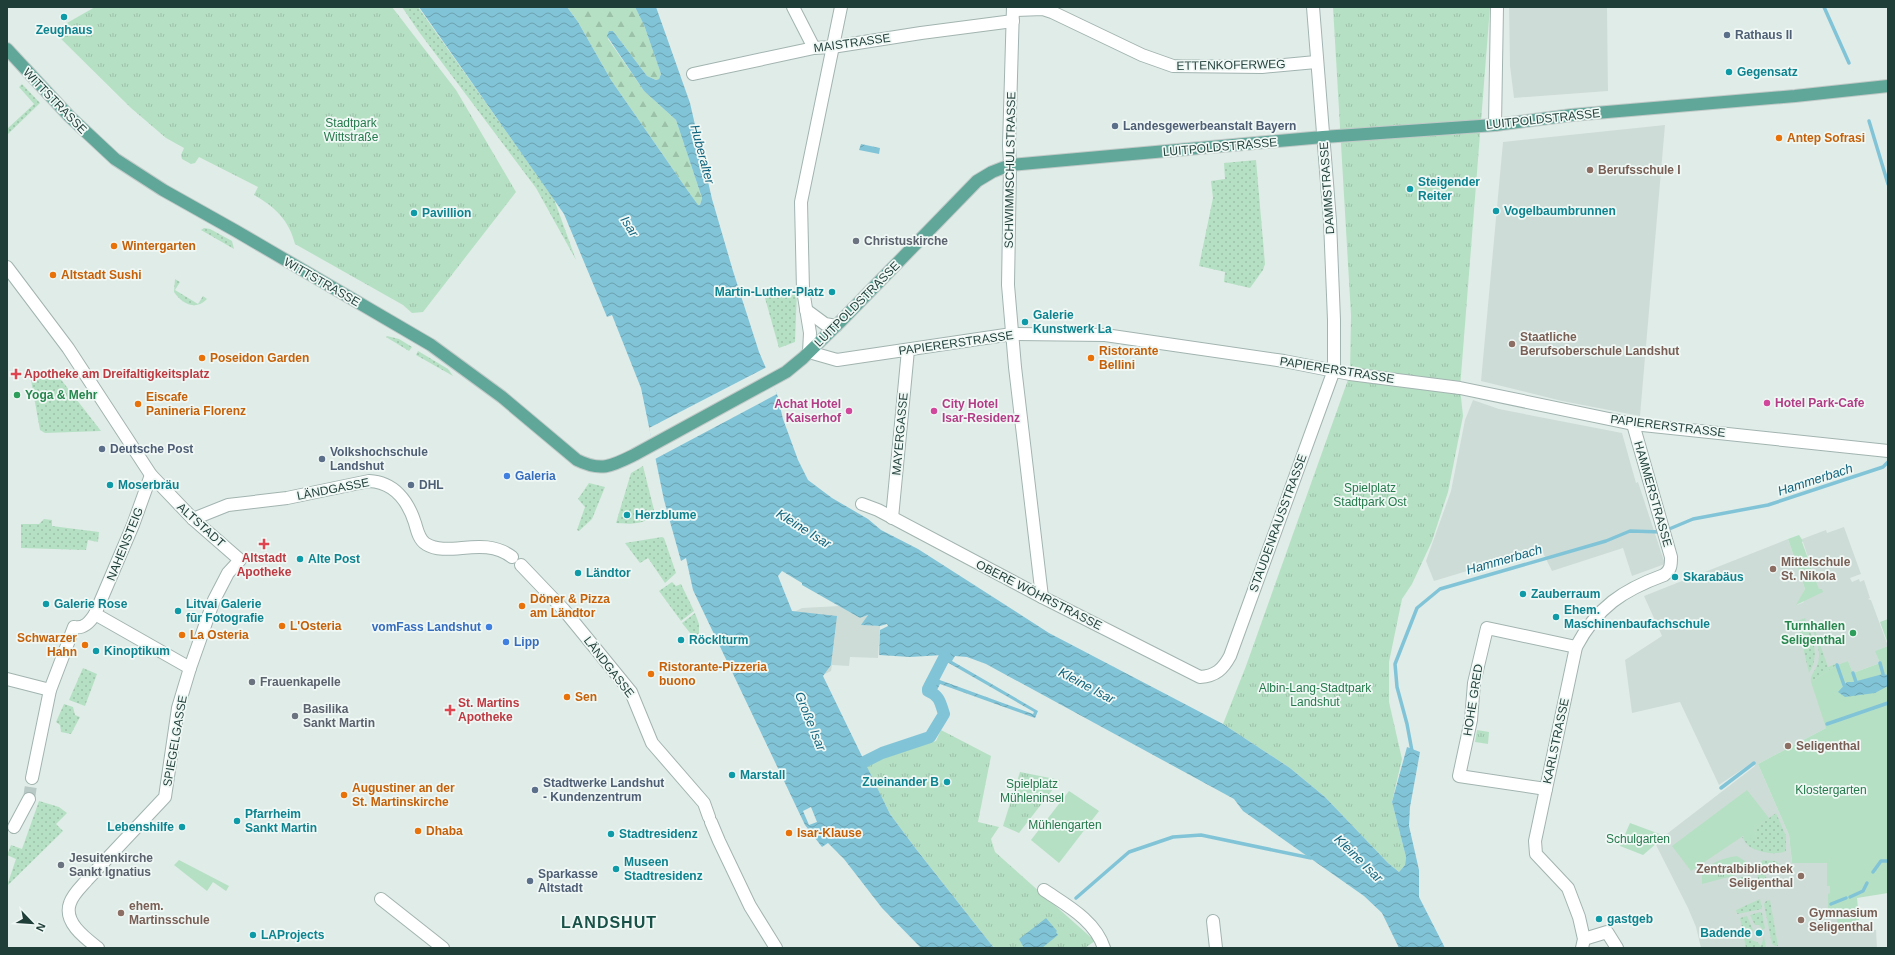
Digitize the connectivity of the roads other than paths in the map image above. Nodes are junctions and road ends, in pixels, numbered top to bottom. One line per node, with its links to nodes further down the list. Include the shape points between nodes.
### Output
1 (793, 7): 7 (street)
2 (841, 7): 6 (street)
3 (1313, 7): 9 (street, DAMMSTRASSE)
4 (1497, 7): 12 (street)
5 (1013, 12): 6 (street, MAISTRASSE, via 918,33); 9 (street, ETTENKOFERWEG, via 1043,9 1052,12 1142,56 1173,66 1262,67); 14 (street, SCHWIMMSCHULSTRASSE)
6 (832, 47): 7 (street, MAISTRASSE); 17 (street, via 801,202 803,290)
7 (814, 48): 10 (street, MAISTRASSE)
8 (7, 49): 24 (main road, WITTSTRASSE, via 69,116 115,159 163,190 431,345 502,396 577,460 596,467 610,467)
9 (1316, 62): 13 (street, DAMMSTRASSE)
10 (693, 74)
11 (1888, 86): 12 (main road, LUITPOLDSTRASSE, via 1572,115)
12 (1495, 125): 13 (main road, LUITPOLDSTRASSE)
13 (1323, 137): 14 (main road, LUITPOLDSTRASSE); 22 (street, DAMMSTRASSE, via 1330,221)
14 (1010, 165): 18 (main road, LUITPOLDSTRASSE, via 977,181); 19 (street, SCHWIMMSCHULSTRASSE, via 1008,285)
15 (7, 267): 16 (street, ALTSTADT)
16 (11, 282): 26 (street, ALTSTADT, via 68,348)
17 (806, 310): 18 (street, via 825,324); 21 (street, via 810,333)
18 (836, 326): 21 (main road, LUITPOLDSTRASSE)
19 (1012, 334): 20 (street, PAPIERERSTRASSE); 22 (street, PAPIERERSTRASSE, via 1115,337); 32 (street, SCHWIMMSCHULSTRASSE)
20 (908, 350): 21 (street, PAPIERERSTRASSE, via 837,360); 28 (street, MAYERGASSE)
21 (809, 352): 24 (main road, LUITPOLDSTRASSE, via 772,381)
22 (1334, 370): 23 (street, PAPIERERSTRASSE, via 1460,388); 36 (street, STAUDENRAUSSTRASSE, via 1230,656)
23 (1633, 424): 25 (street, PAPIERERSTRASSE); 31 (street, HAMMERSTRASSE, via 1667,542)
24 (652, 445)
25 (1886, 451)
26 (151, 475): 29 (street, ALTSTADT); 33 (street, NAHENSTEIG)
27 (862, 504): 28 (street, OBERE WÖHRSTRASSE)
28 (892, 518): 32 (street, OBERE WÖHRSTRASSE)
29 (193, 519): 30 (street, ALTSTADT); 49 (street, LÄNDGASSE, via 228,505 287,498 376,481 388,485 402,496 419,535 426,544 442,548 485,546 502,551 516,561 554,599 631,692 652,743 704,803 750,906)
30 (240, 560): 35 (street, SPIEGELGASSE, via 227,576 214,600)
31 (1671, 565): 34 (street, KARLSTRASSE, via 1669,571 1630,589 1608,605 1587,629)
32 (1042, 598): 36 (street, OBERE WÖHRSTRASSE, via 1200,677)
33 (95, 614): 35 (street); 38 (street, NAHENSTEIG, via 84,626 74,627)
34 (1576, 647): 40 (street, KARLSTRASSE); 40 (street, HOHE GRED, via 1487,628 1474,683 1471,720 1459,776)
35 (190, 668): 47 (street, SPIEGELGASSE, via 178,708 165,797 87,880 72,900 70,913 74,926)
36 (1218, 672)
37 (7, 679): 38 (street)
38 (50, 690): 39 (street, NAHENSTEIG)
39 (32, 778)
40 (1546, 790): 46 (street, KARLSTRASSE, via 1537,825 1536,854 1568,888 1579,917)
41 (29, 799): 42 (street)
42 (14, 827)
43 (1044, 890): 50 (street, via 1082,916)
44 (381, 899): 48 (street)
45 (1213, 922): 51 (street)
46 (1583, 944): 52 (street, via 1607,932)
47 (98, 948)
48 (443, 948)
49 (776, 948)
50 (1104, 948)
51 (1216, 948)
52 (1617, 948)

